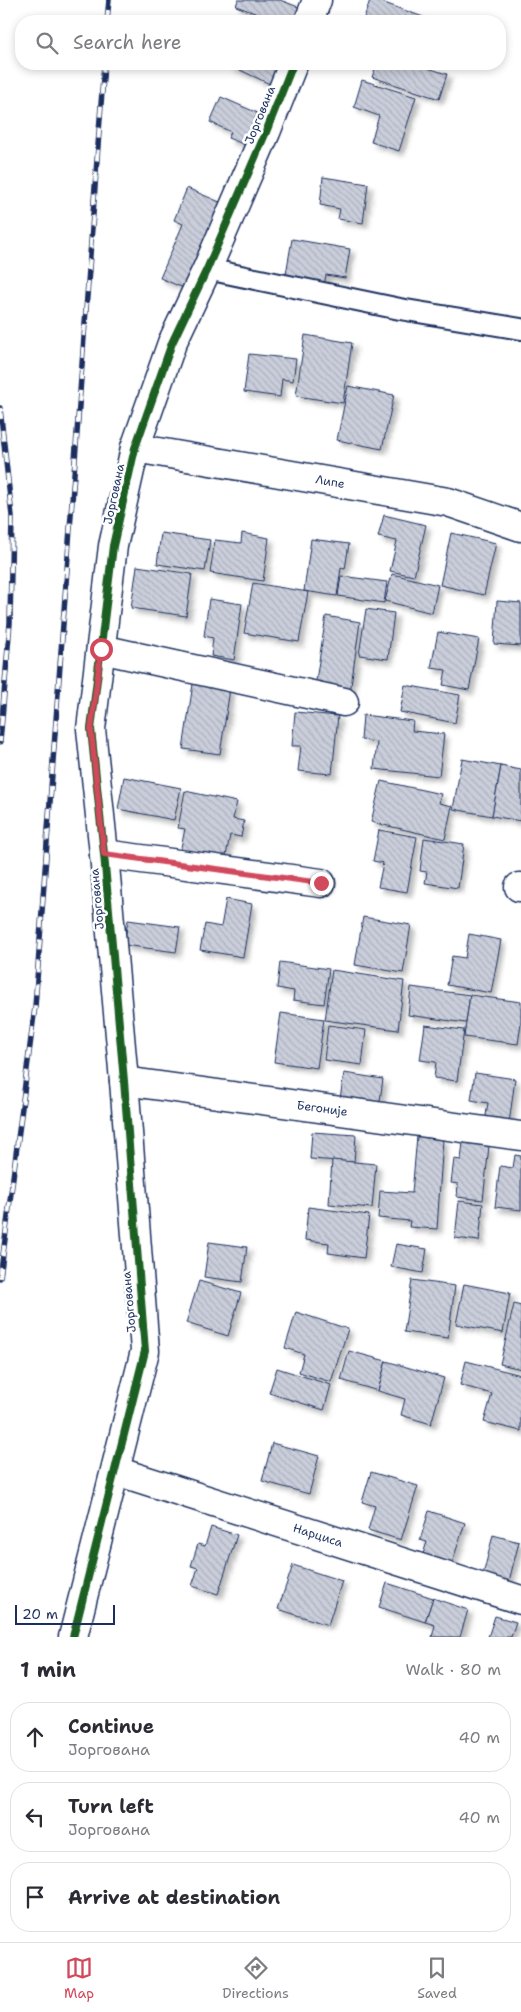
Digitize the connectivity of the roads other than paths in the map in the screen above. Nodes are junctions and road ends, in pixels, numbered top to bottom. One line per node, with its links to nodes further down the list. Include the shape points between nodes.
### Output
1 (317, 0): 2 (street)
2 (311, 15)
3 (290, 70): 4 (street, Јоргована)
4 (207, 269): 5 (lane, via 400,309); 6 (street, Јоргована, via 172,343)
5 (521, 329)
6 (135, 448): 7 (street, Липе, via 448,502); 8 (street, Јоргована, via 114,546)
7 (521, 527)
8 (101, 649): 9 (street); 10 (street, Јоргована, via 91,730)
9 (344, 702)
10 (104, 854): 11 (street, Јоргована); 12 (street, Јоргована)
11 (321, 883)
12 (124, 1081): 13 (street, Бегоније); 14 (street, Јоргована, via 145,1351)
13 (521, 1136)
14 (116, 1471): 15 (street, Нарциса); 16 (street, Јоргована)
15 (521, 1600)
16 (73, 1637)

